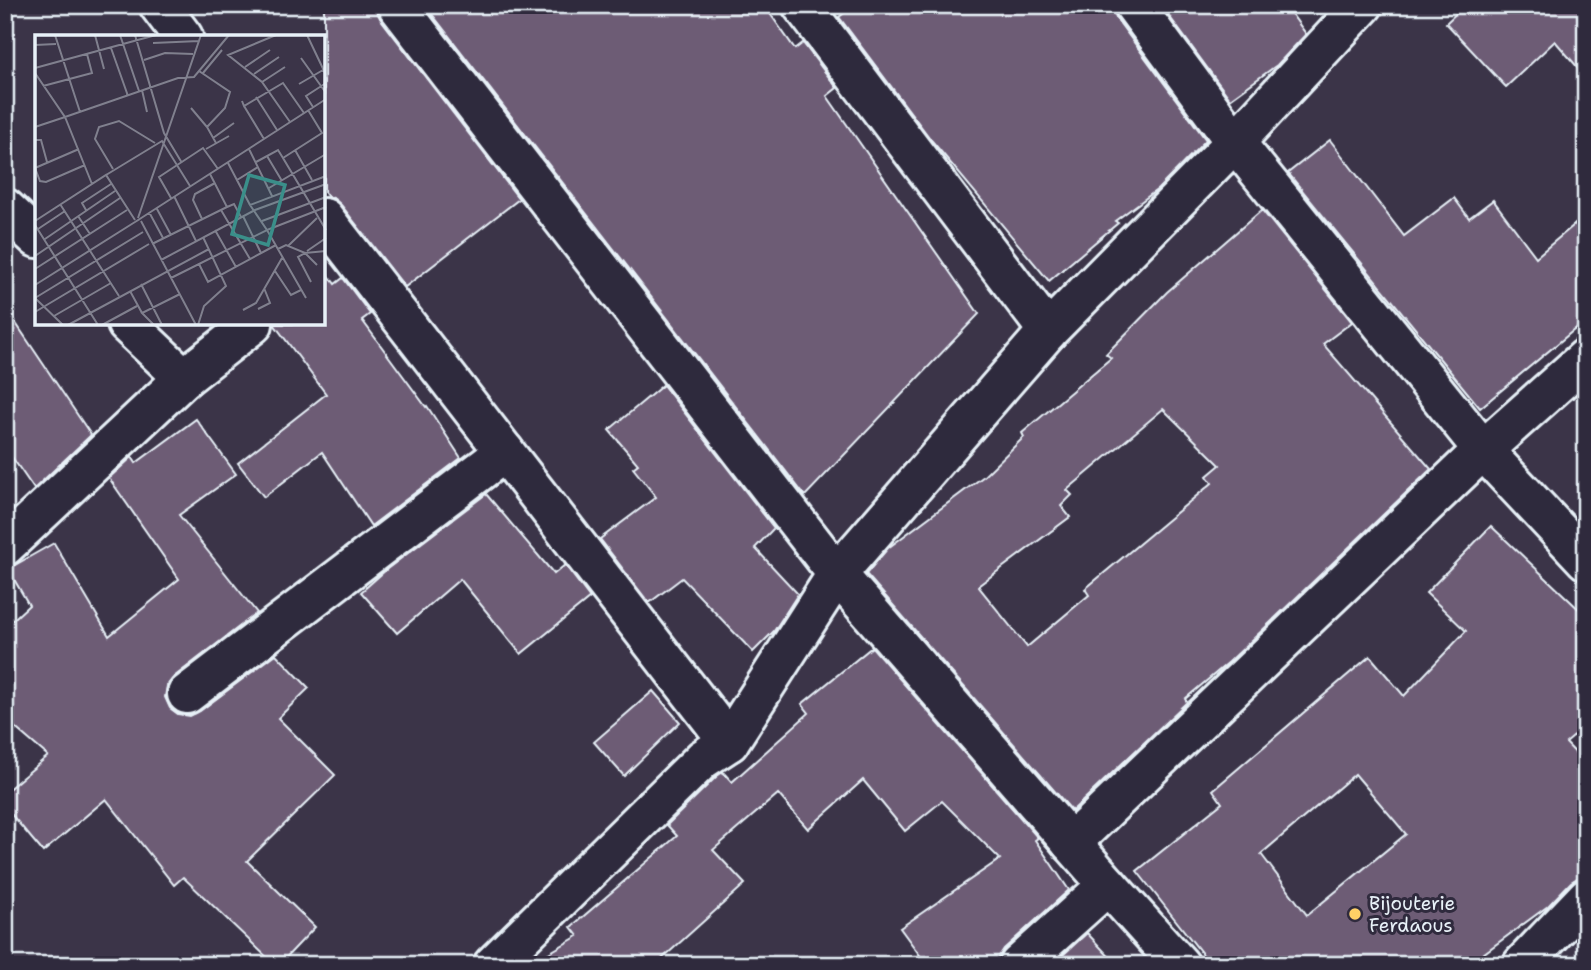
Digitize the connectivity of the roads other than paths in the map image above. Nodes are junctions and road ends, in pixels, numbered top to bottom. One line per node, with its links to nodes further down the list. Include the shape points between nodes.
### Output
1 (159, 5): 6 (street)
2 (397, 5): 21 (street)
3 (802, 5): 14 (street)
4 (1134, 5): 7 (street)
5 (1363, 5): 7 (street)
6 (182, 35)
7 (1235, 142): 14 (street); 17 (street)
8 (5, 208): 10 (street)
9 (326, 225): 11 (street)
10 (35, 236)
11 (336, 259): 18 (street)
12 (129, 326): 16 (street)
13 (250, 326): 16 (street)
14 (1048, 331): 21 (street)
15 (1586, 358): 17 (street)
16 (184, 378): 19 (street)
17 (1483, 450): 20 (street); 24 (street)
18 (505, 452): 22 (street); 23 (street)
19 (5, 546)
20 (1586, 560)
21 (837, 574): 23 (street); 24 (street)
22 (187, 694)
23 (729, 742): 27 (street, via 703,760)
24 (1071, 843): 25 (street)
25 (1108, 885): 28 (street); 29 (street)
26 (1586, 898): 30 (street)
27 (493, 965)
28 (1019, 965)
29 (1180, 965)
30 (1522, 965)

